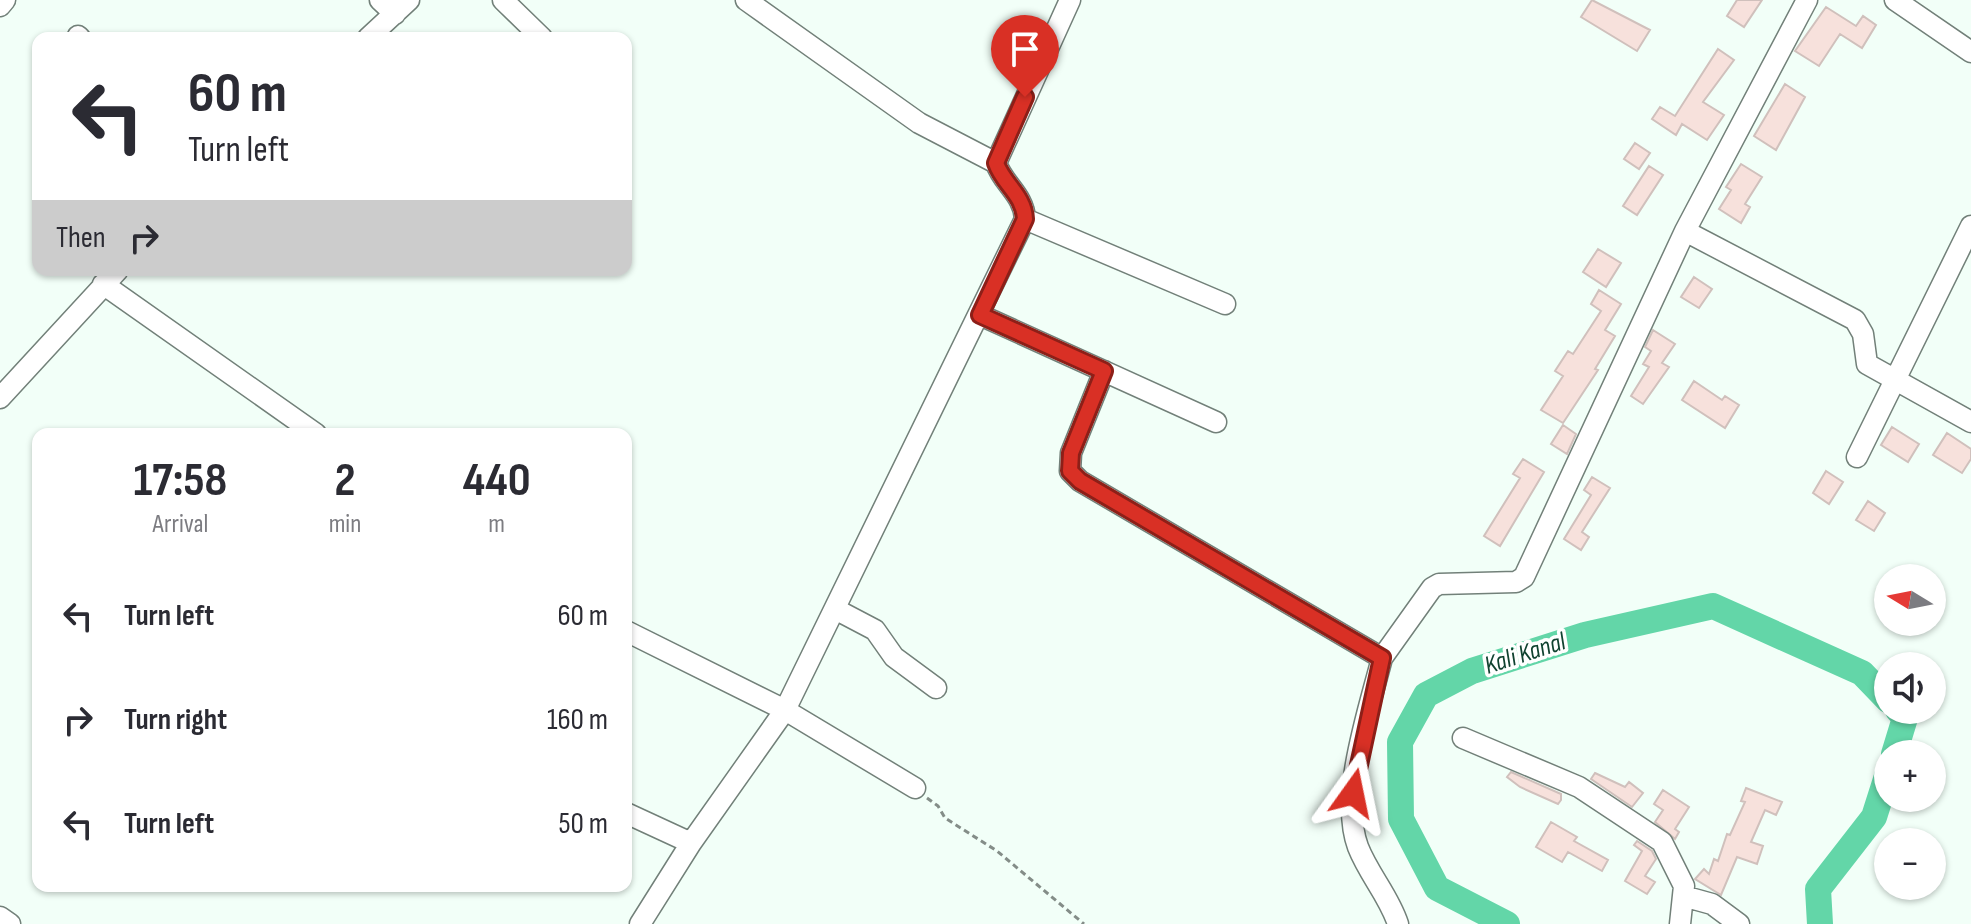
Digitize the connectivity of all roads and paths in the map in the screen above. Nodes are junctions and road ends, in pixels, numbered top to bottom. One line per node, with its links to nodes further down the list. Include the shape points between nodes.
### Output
1 (5, 0): 8 (street)
2 (503, 0): 10 (street)
3 (746, 0): 12 (street, via 919,123)
4 (1070, 0): 12 (street)
5 (1807, 0): 15 (street)
6 (1895, 0): 11 (street)
7 (395, 5): 9 (street)
8 (0, 6)
9 (373, 32)
10 (536, 32)
11 (1971, 52)
12 (996, 163): 13 (street, via 1024,205)
13 (1025, 219): 17 (street); 18 (street)
14 (1971, 226): 20 (street)
15 (1685, 231): 20 (street, via 1855,320 1863,334 1867,364); 28 (street, via 1524,577 1516,582 1439,584)
16 (110, 277): 21 (street); 24 (street)
17 (1225, 304)
18 (980, 315): 19 (street); 26 (street)
19 (1104, 371): 22 (street); 28 (street, via 1071,453 1070,471)
20 (1896, 380): 23 (street); 25 (street)
21 (1, 396)
22 (1216, 422)
23 (1971, 422)
24 (308, 428)
25 (1857, 457)
26 (835, 609): 29 (street, via 875,630 894,657); 30 (street)
27 (632, 634): 30 (street)
28 (1382, 658): 40 (street, via 1353,793 1353,826 1358,847 1388,895)
29 (936, 688)
30 (785, 710): 32 (street); 34 (street)
31 (1463, 738): 35 (street, via 1579,787 1662,842 1679,872)
32 (915, 788): 39 (path, via 945,818 997,851)
33 (632, 816): 34 (street)
34 (691, 843): 38 (street)
35 (1683, 896): 41 (street); 42 (street, via 1712,904)
36 (0, 917): 37 (street)
37 (10, 924)
38 (640, 924)
39 (1084, 924)
40 (1398, 924)
41 (1680, 924)
42 (1739, 924)

